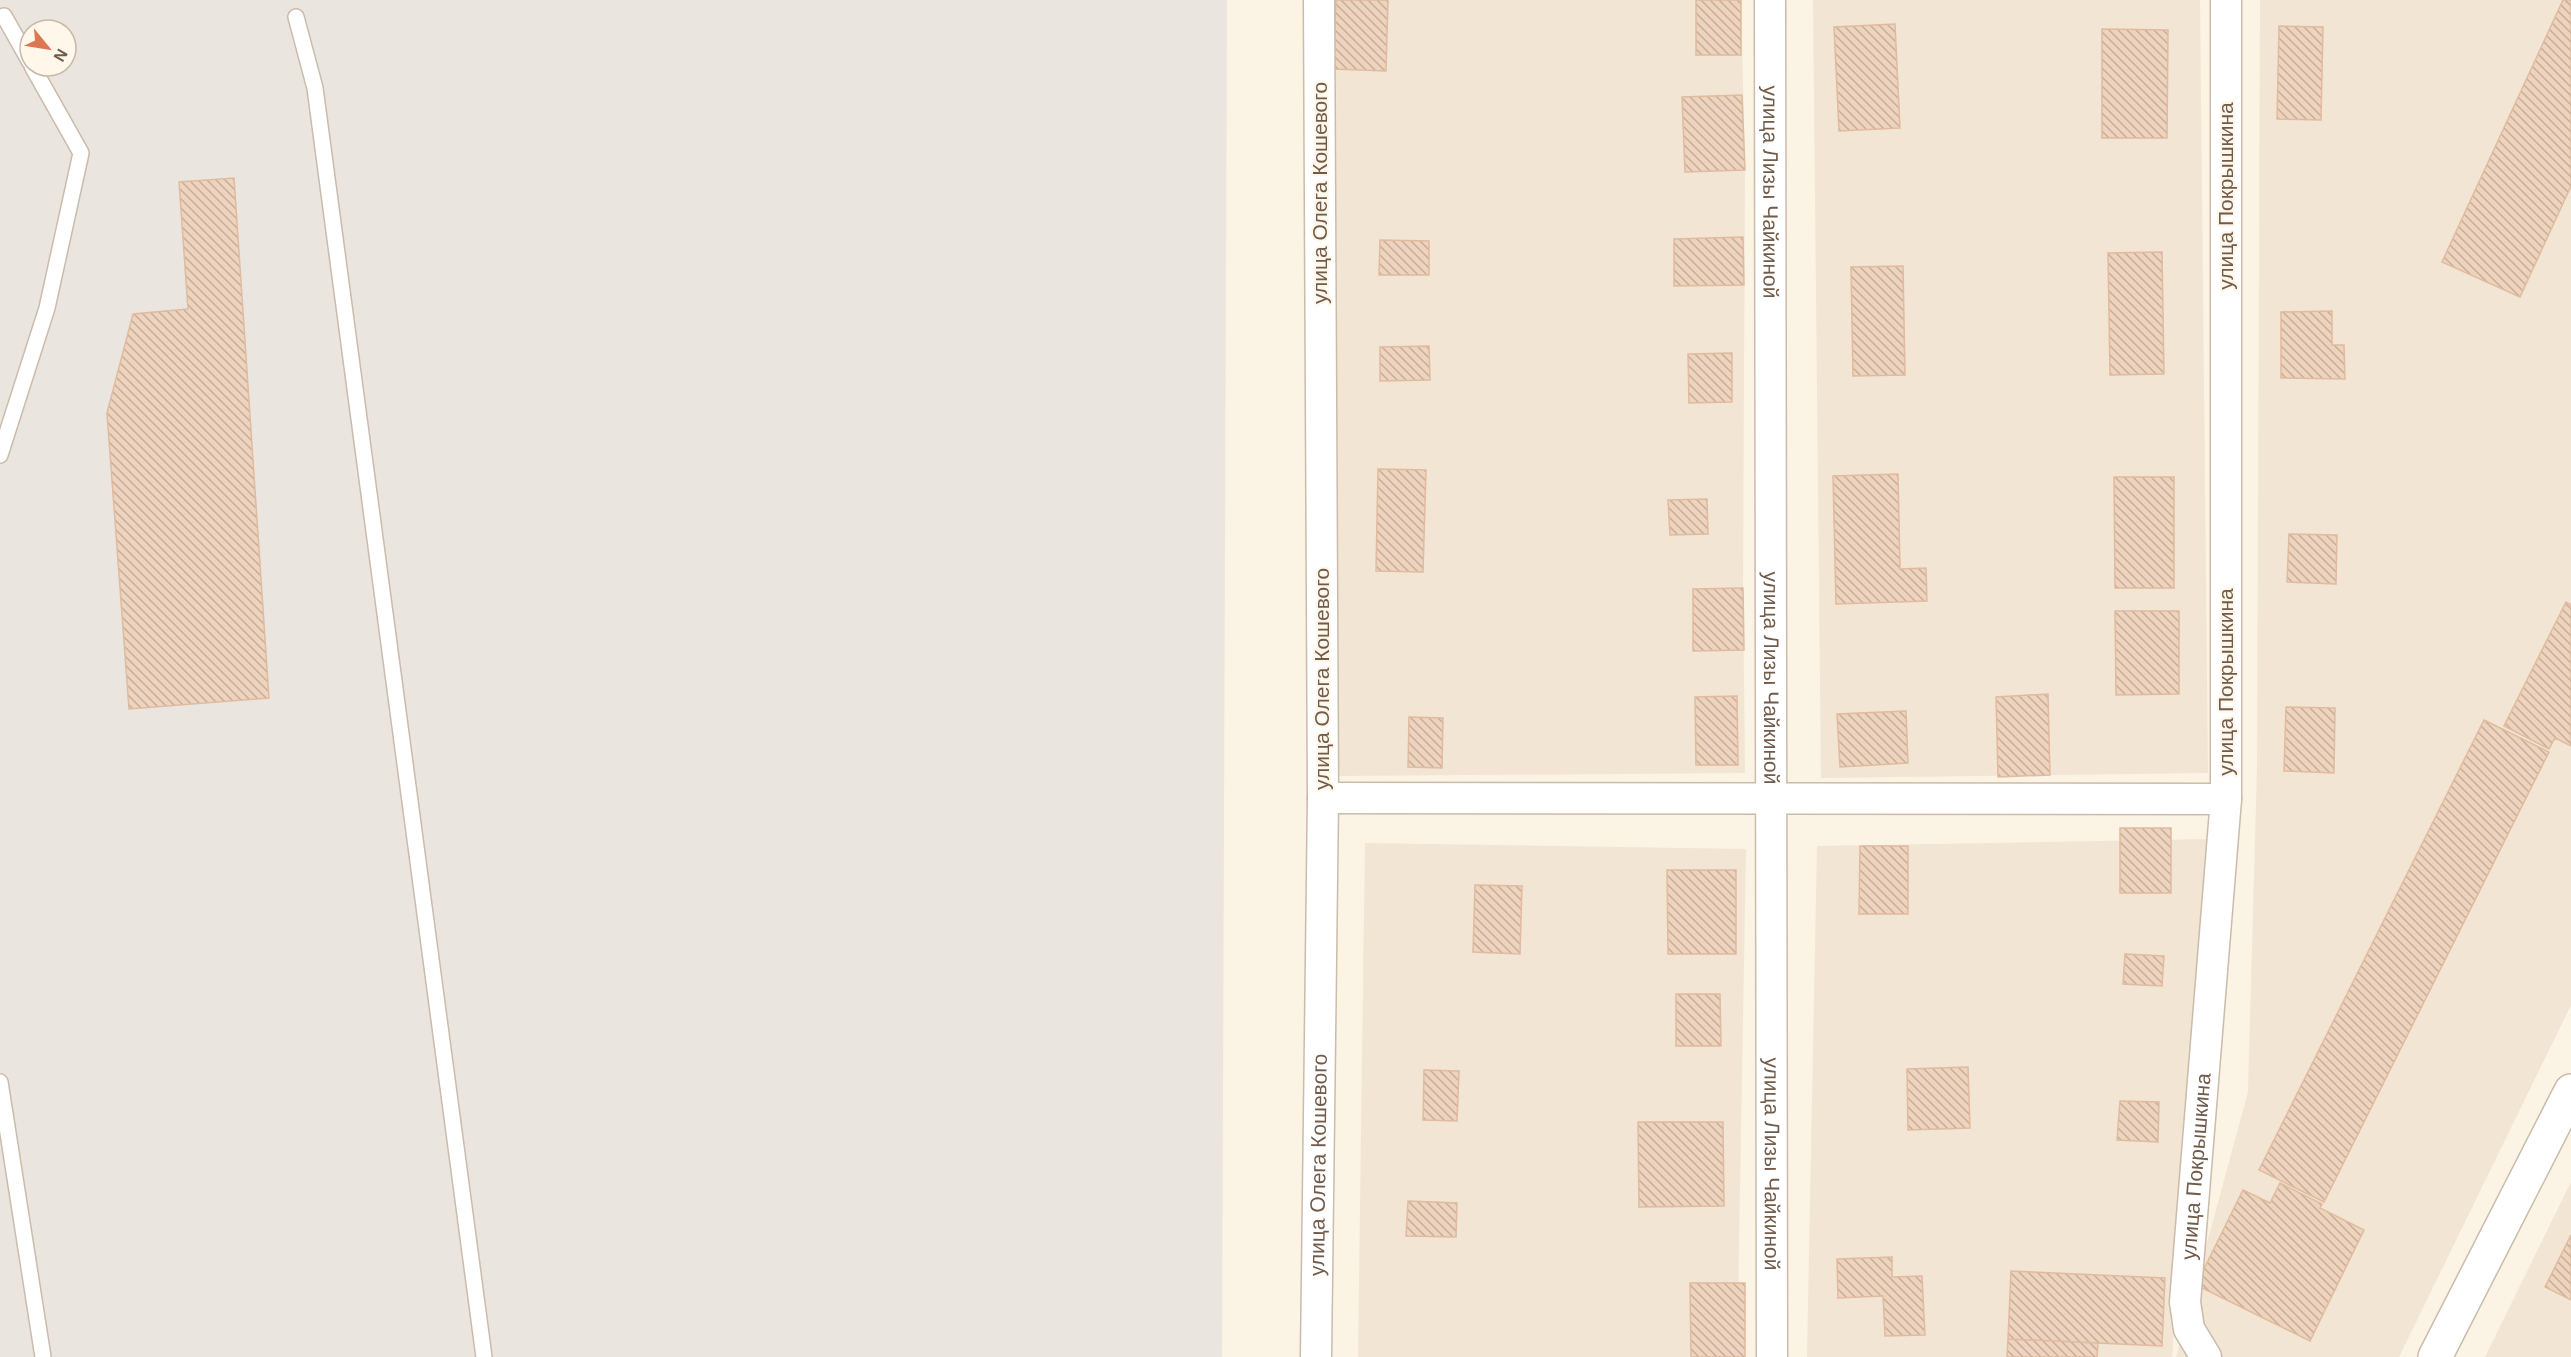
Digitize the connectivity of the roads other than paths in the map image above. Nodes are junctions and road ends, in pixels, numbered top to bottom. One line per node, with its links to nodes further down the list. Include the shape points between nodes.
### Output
1 (1318, 0): 10 (street, улица Олега Кошевого)
2 (1770, 0): 9 (street, улица Лизы Чайкиной)
3 (2226, 0): 11 (street, улица Покрышкина)
4 (4, 16): 6 (lane)
5 (296, 17): 15 (lane, via 315,88)
6 (18, 41)
7 (39, 78): 8 (lane, via 81,153 47,308)
8 (0, 455)
9 (1772, 797): 10 (street); 11 (street); 17 (street, улица Лизы Чайкиной)
10 (1323, 798): 16 (street, улица Олега Кошевого)
11 (2226, 799): 18 (street, улица Покрышкина, via 2185,1302 2190,1329)
12 (0, 1082): 14 (lane)
13 (2571, 1091): 19 (street)
14 (43, 1357)
15 (484, 1357)
16 (1316, 1357)
17 (1772, 1357)
18 (2206, 1357)
19 (2435, 1357)

